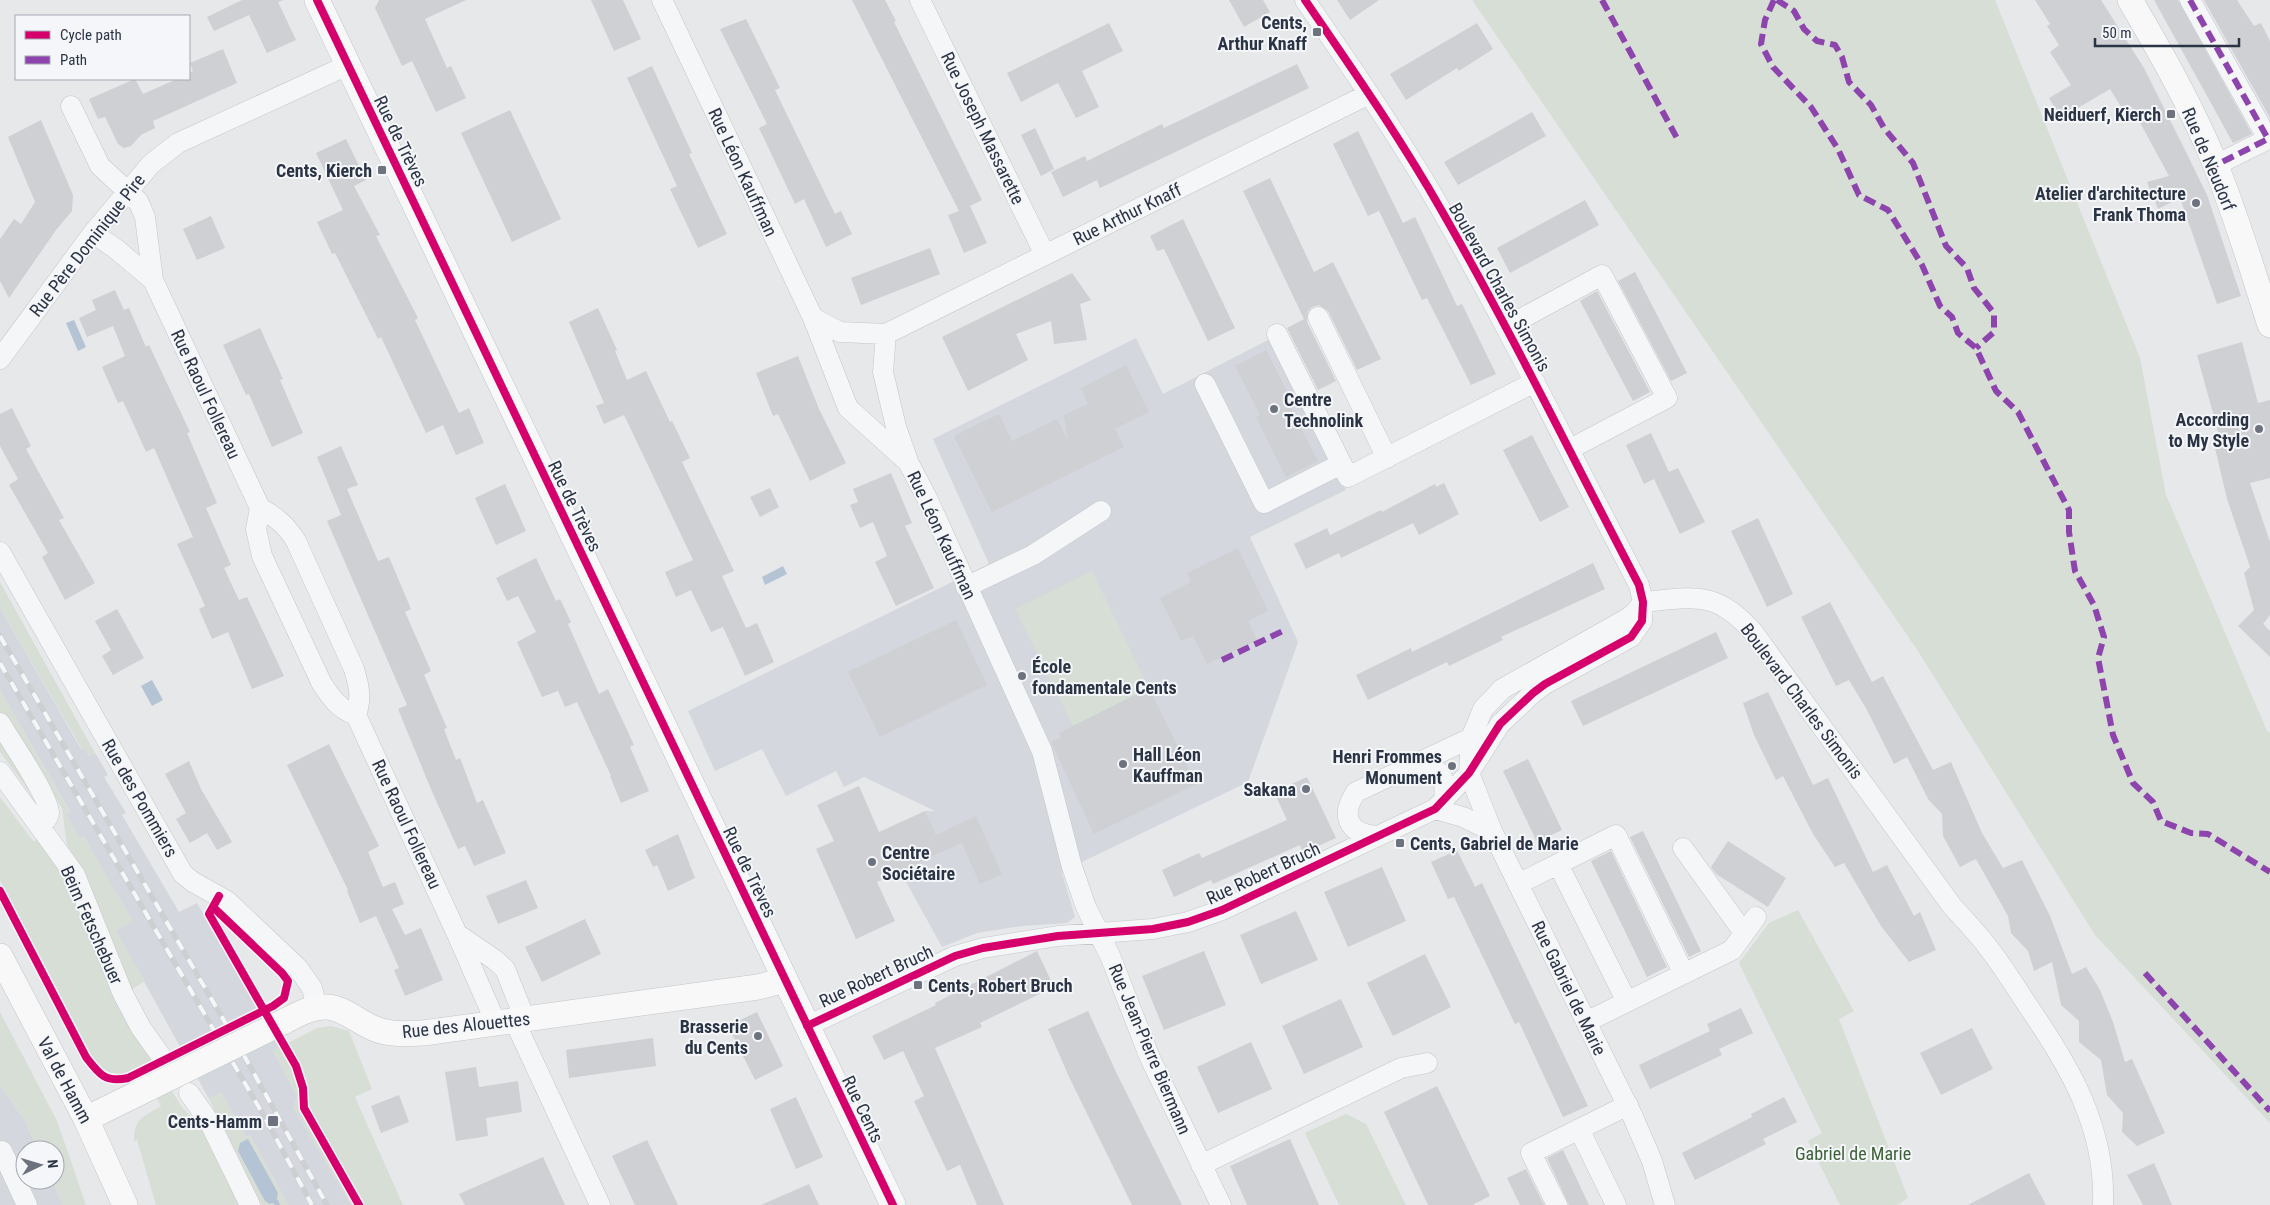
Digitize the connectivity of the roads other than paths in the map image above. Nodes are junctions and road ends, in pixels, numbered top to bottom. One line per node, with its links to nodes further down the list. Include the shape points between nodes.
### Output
1 (317, 0): 7 (main road, Rue de Trèves)
2 (662, 0): 17 (street, Rue Léon Kauffman)
3 (920, 0): 14 (street, Rue Joseph Massarette)
4 (1305, 0): 8 (street, Boulevard Charles Simonis)
5 (2130, 0): 11 (main road, Rue de Neudorf, via 2158,46)
6 (2190, 0): 10 (street)
7 (348, 65): 12 (street, Rue Père Dominique Pire, via 178,143 151,164); 51 (main road, Rue de Trèves)
8 (1369, 94): 14 (street, Rue Arthur Knaff); 19 (street, Boulevard Charles Simonis, via 1443,212)
9 (71, 106): 12 (street, Rue Raoul Follereau, via 100,166)
10 (2269, 142): 11 (street)
11 (2216, 165): 18 (main road, Rue de Neudorf)
12 (128, 190): 13 (street, Rue Père Dominique Pire); 15 (street, Rue Raoul Follereau, via 145,217)
13 (93, 233): 15 (street, Rue Raoul Follereau); 22 (street, Rue Père Dominique Pire)
14 (1046, 255): 20 (street, Rue Arthur Knaff)
15 (153, 280): 29 (street, Rue Raoul Follereau)
16 (1318, 317): 26 (street)
17 (813, 318): 20 (street, Rue Arthur Knaff, via 840,332); 27 (street, Rue Léon Kauffman, via 848,408)
18 (2270, 325)
19 (1506, 327): 23 (street, Boulevard Charles Simonis); 25 (street, via 1602,275 1667,398)
20 (886, 334): 27 (street, via 883,372)
21 (1277, 334): 28 (street)
22 (0, 359)
23 (1535, 382): 25 (street, Boulevard Charles Simonis); 26 (street)
24 (1205, 384): 28 (street, via 1264,503)
25 (1570, 449): 33 (street, Boulevard Charles Simonis, via 1639,585)
26 (1387, 458): 28 (street)
27 (908, 462): 32 (street, Rue Léon Kauffman)
28 (1345, 471)
29 (260, 508): 34 (street, via 256,529 262,556 322,684 333,701); 34 (street, via 278,518 296,541 354,669 360,688)
30 (1101, 511): 32 (street, via 1033,555)
31 (0, 552): 53 (street, Rue des Pommiers, via 183,874 228,901 292,961 312,988)
32 (966, 587): 48 (street, Rue Léon Kauffman, via 1042,752 1072,868)
33 (1643, 602): 36 (street, via 1623,621 1502,689 1483,709); 39 (street, Rue Robert Bruch, via 1642,621 1631,637 1533,693 1500,724); 74 (street, Boulevard Charles Simonis, via 1689,597 1714,601 1736,613 1754,632 1952,906 1988,946 2061,1054 2087,1106 2104,1179)
34 (356, 715): 47 (street, Rue Raoul Follereau)
35 (0, 723): 41 (street, via 44,796 49,812)
36 (1470, 738): 37 (street); 39 (street)
37 (1412, 764): 40 (street, via 1427,764 1439,772 1446,785); 43 (street, via 1356,792 1348,802 1347,817 1353,828 1364,835)
38 (0, 772): 41 (street, Beim Fetschebuer)
39 (1469, 773): 40 (street, Rue Robert Bruch); 42 (street, Rue Gabriel de Marie)
40 (1439, 804): 42 (street); 43 (street, Rue Robert Bruch)
41 (40, 825): 57 (street, Beim Fetschebuer, via 75,875 123,994)
42 (1492, 831): 46 (street, Rue Gabriel de Marie)
43 (1376, 836): 48 (street, Rue Robert Bruch, via 1222,910 1188,922 1153,929)
44 (1683, 848): 50 (street, via 1750,925 1732,950)
45 (1558, 864): 46 (street); 50 (street, via 1616,836); 52 (street)
46 (1518, 884): 55 (street, Rue Gabriel de Marie)
47 (457, 934): 54 (street, Rue Raoul Follereau); 54 (street, Rue Raoul Follereau, via 496,960 505,970)
48 (1099, 934): 56 (street, Rue Robert Bruch, via 1013,942 955,956); 64 (street, Rue Jean-Pierre Biermann, via 1150,1058)
49 (0, 956): 61 (main road, Val de Hamm)
50 (1684, 974): 52 (street)
51 (785, 980): 54 (main road, Rue des Alouettes, via 758,987); 56 (main road, Rue de Trèves)
52 (1626, 1002): 55 (street)
53 (318, 1008): 54 (main road, Rue des Alouettes, via 340,1010 374,1028 396,1034); 61 (main road, Rue des Alouettes, bridge)
54 (512, 1021): 68 (street, Rue Raoul Follereau)
55 (1586, 1022): 60 (street, Rue Gabriel de Marie)
56 (807, 1026): 69 (main road, Rue Cents)
57 (161, 1056)
58 (1427, 1063): 64 (street, via 1401,1068)
59 (190, 1093): 67 (street, via 210,1123)
60 (1628, 1105): 62 (street); 73 (street, Rue Gabriel de Marie, via 1652,1161)
61 (86, 1119): 66 (main road, Val de Hamm)
62 (1579, 1129): 71 (street, via 1531,1152); 72 (street)
63 (0, 1152): 65 (street)
64 (1201, 1164): 70 (street, Rue Jean-Pierre Biermann)
65 (27, 1205)
66 (125, 1205)
67 (250, 1205)
68 (600, 1205)
69 (893, 1205)
70 (1221, 1205)
71 (1557, 1205)
72 (1616, 1205)
73 (1665, 1205)
74 (2103, 1205)

